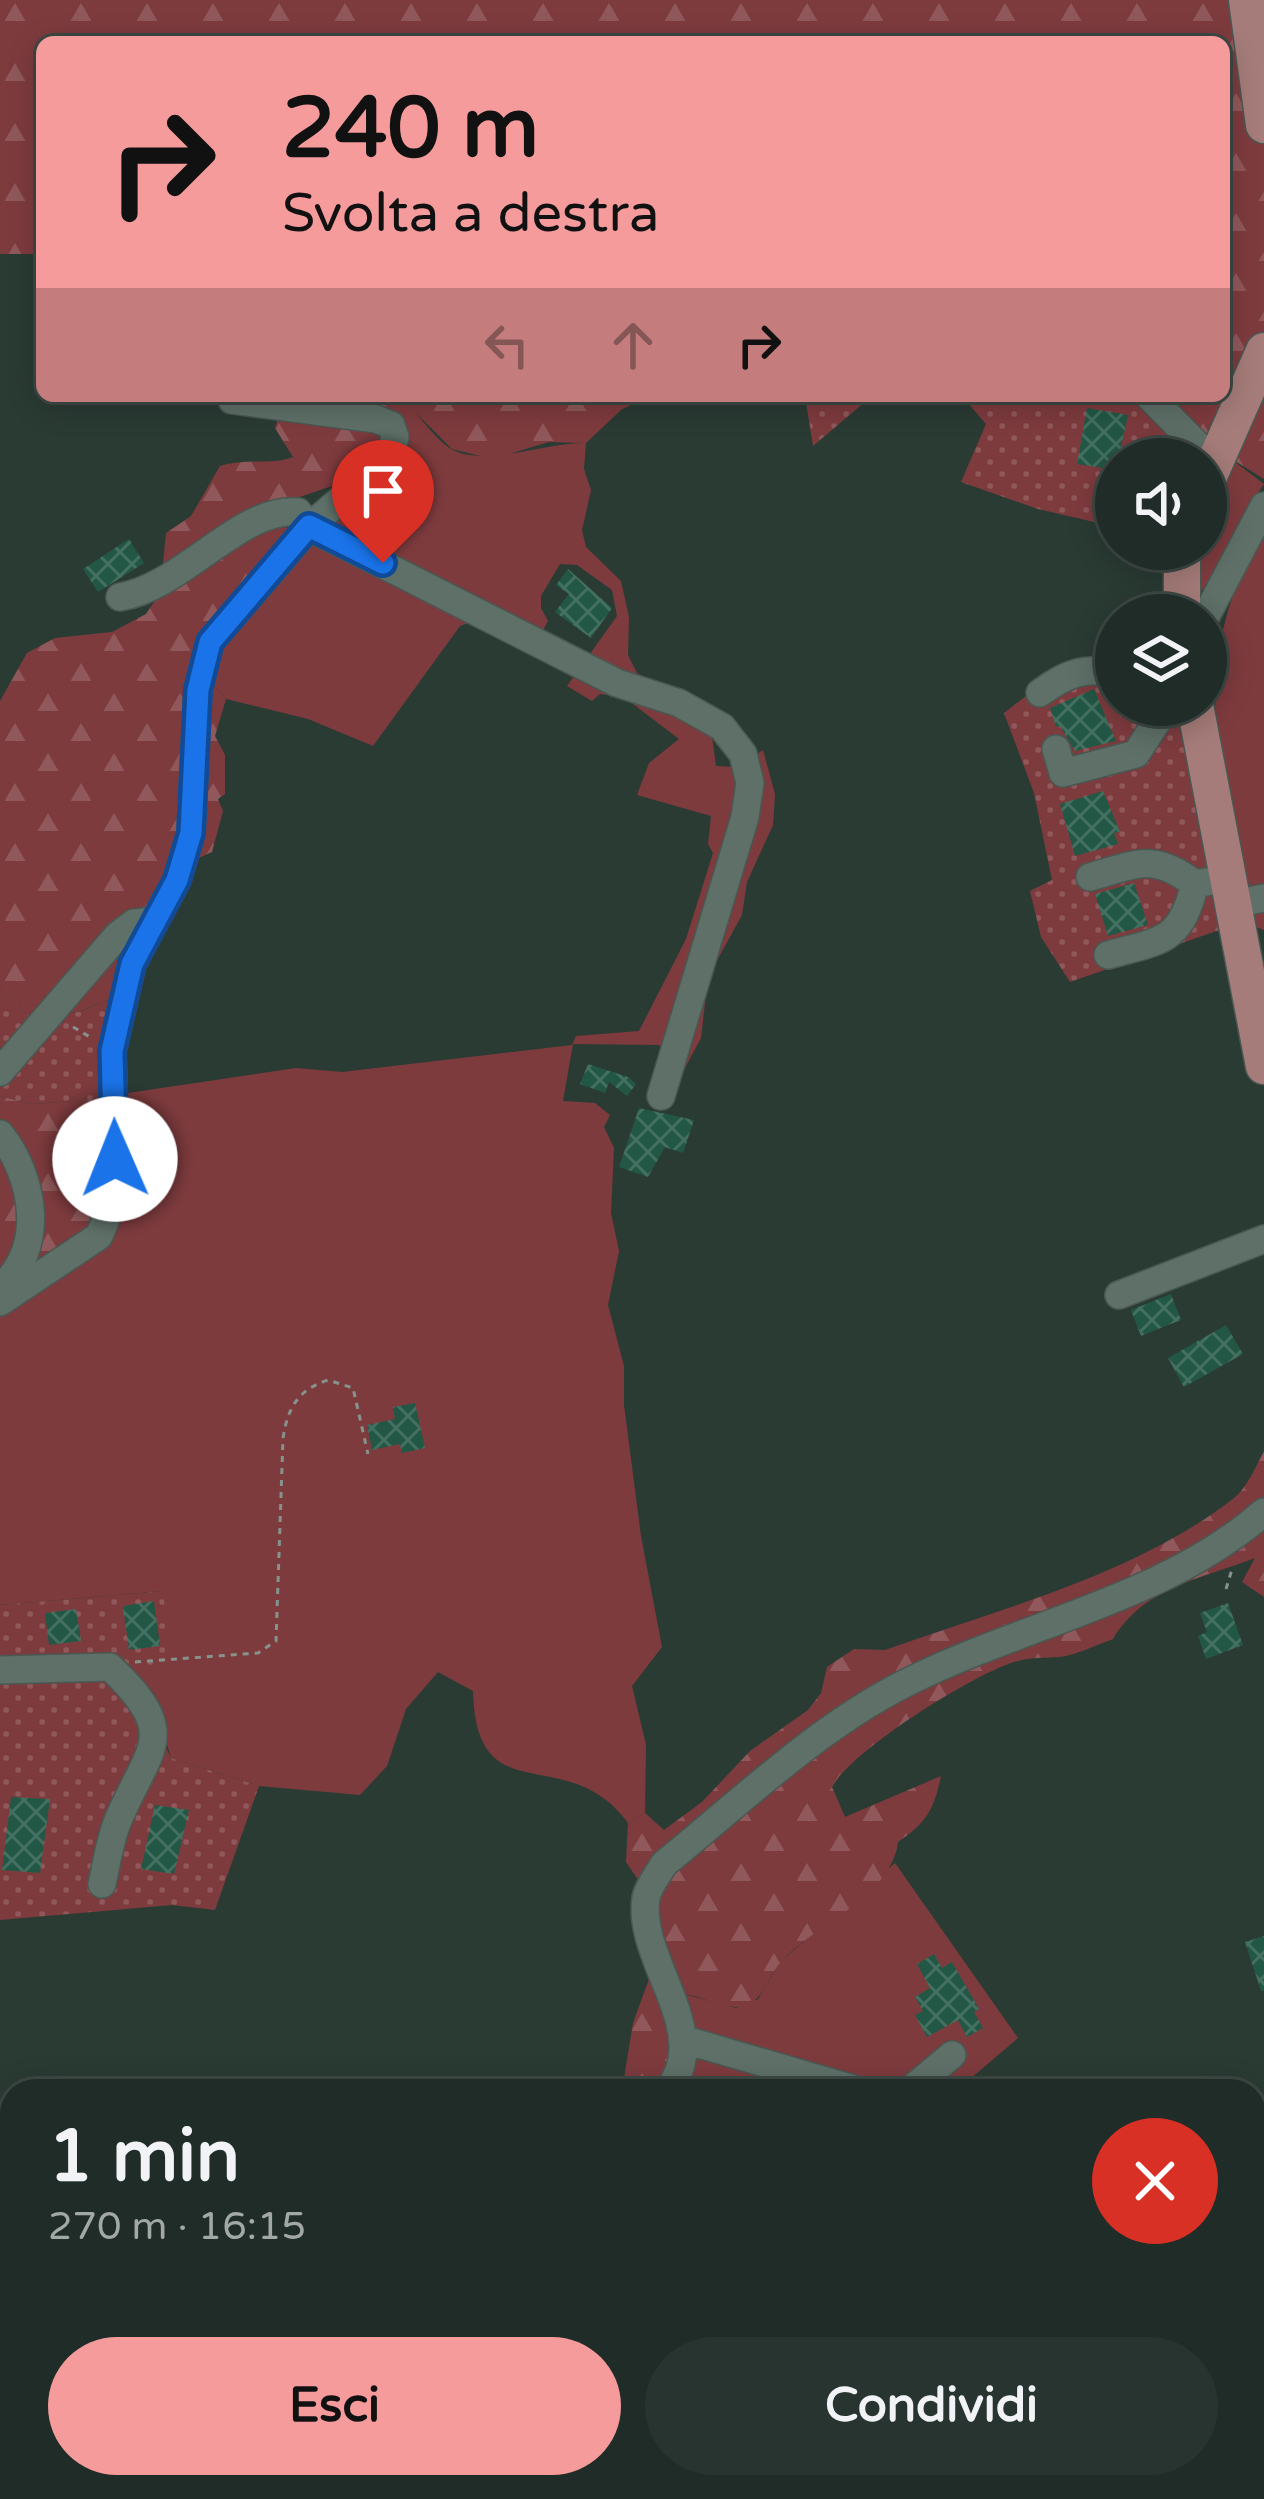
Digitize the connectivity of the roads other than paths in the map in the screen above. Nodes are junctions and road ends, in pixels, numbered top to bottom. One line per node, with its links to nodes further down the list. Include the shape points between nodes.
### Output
1 (1247, 0): 2 (main road)
2 (1264, 125)
3 (1264, 351): 7 (main road)
4 (245, 402): 9 (street, via 391,424 390,457)
5 (1154, 402): 6 (street)
6 (1182, 438)
7 (1225, 438)
8 (1264, 506): 10 (street)
9 (309, 526): 11 (street, via 298,512 282,510 151,592); 19 (street, via 210,642 198,690 191,833); 23 (street, via 617,683 679,703 722,728 743,754 750,783 745,818)
10 (1218, 594)
11 (120, 597)
12 (1095, 669): 13 (street, via 1067,674)
13 (1040, 693)
14 (1159, 726): 16 (street, via 1136,754 1063,773)
15 (1181, 726): 18 (main road)
16 (1056, 749)
17 (1090, 877): 18 (street, via 1147,861)
18 (1230, 891): 20 (street, via 1169,938); 21 (main road)
19 (154, 921): 22 (street, via 134,922 117,936); 28 (street, via 132,964 112,1051 115,1197 99,1236)
20 (1108, 956)
21 (1264, 1066)
22 (0, 1072)
23 (661, 1096)
24 (0, 1134): 26 (street, via 31,1189 19,1263)
25 (1264, 1239): 27 (street)
26 (0, 1288)
27 (1120, 1295)
28 (0, 1302)
29 (1264, 1512): 32 (street, via 1222,1544 1140,1584 870,1702 664,1864 646,1904)
30 (0, 1670): 31 (street, via 110,1667 148,1713 150,1765 116,1823)
31 (102, 1884)
32 (682, 2039): 34 (street); 35 (street)
33 (952, 2055): 36 (street)
34 (672, 2079)
35 (819, 2079)
36 (923, 2079)

